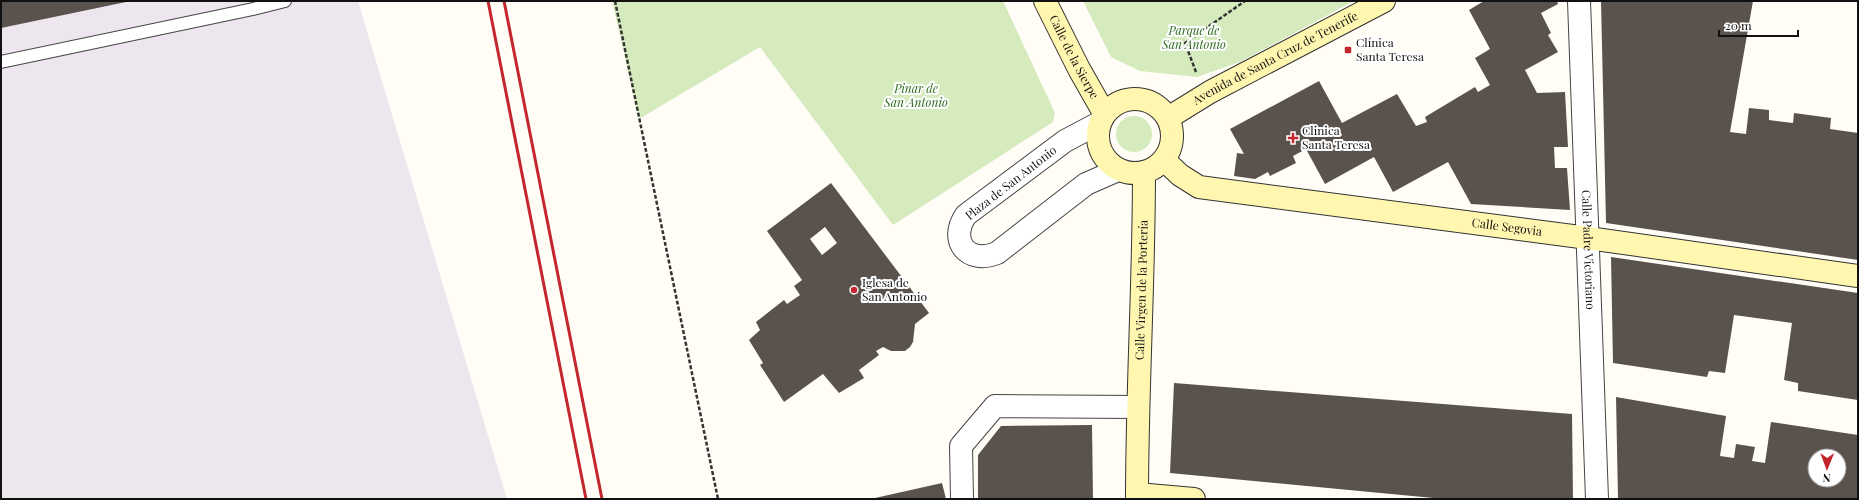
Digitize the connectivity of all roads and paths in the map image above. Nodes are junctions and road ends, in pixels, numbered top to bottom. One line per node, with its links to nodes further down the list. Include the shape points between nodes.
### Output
1 (285, 1): 7 (lane)
2 (615, 1): 18 (path)
3 (1045, 1): 9 (street, Calle de la Sierpe)
4 (1245, 1): 8 (path, via 1185,44 1199,78)
5 (1384, 1): 8 (street, Avenida de Santa Cruz de Tenerife)
6 (1579, 1): 14 (street, Calle Padre Victoriano)
7 (1, 62)
8 (1210, 92): 10 (street, Avenida de Santa Cruz de Tenerife)
9 (1102, 118): 10 (street, via 1114,104 1125,99 1138,98 1150,101 1161,108); 12 (street, via 1097,137 1100,150 1107,162); 12 (street, Plaza de San Antonio, via 1065,141 966,216 959,228 960,241 964,249 980,257 997,253 1086,184)
10 (1168, 118): 11 (street, via 1172,128 1172,139 1170,150)
11 (1164, 160): 13 (street); 14 (street, Calle Segovia, via 1180,175 1199,187)
12 (1118, 170): 13 (street)
13 (1144, 172): 16 (street, Calle Virgen de la Portería)
14 (1588, 238): 15 (street, Calle Segovia); 21 (street, Calle Padre Victoriano)
15 (1858, 276)
16 (1138, 407): 17 (street, Calle Virgen de la Portería); 19 (street, via 995,406 961,446)
17 (1137, 497): 20 (street)
18 (718, 499)
19 (962, 499)
20 (1194, 499)
21 (1596, 499)

